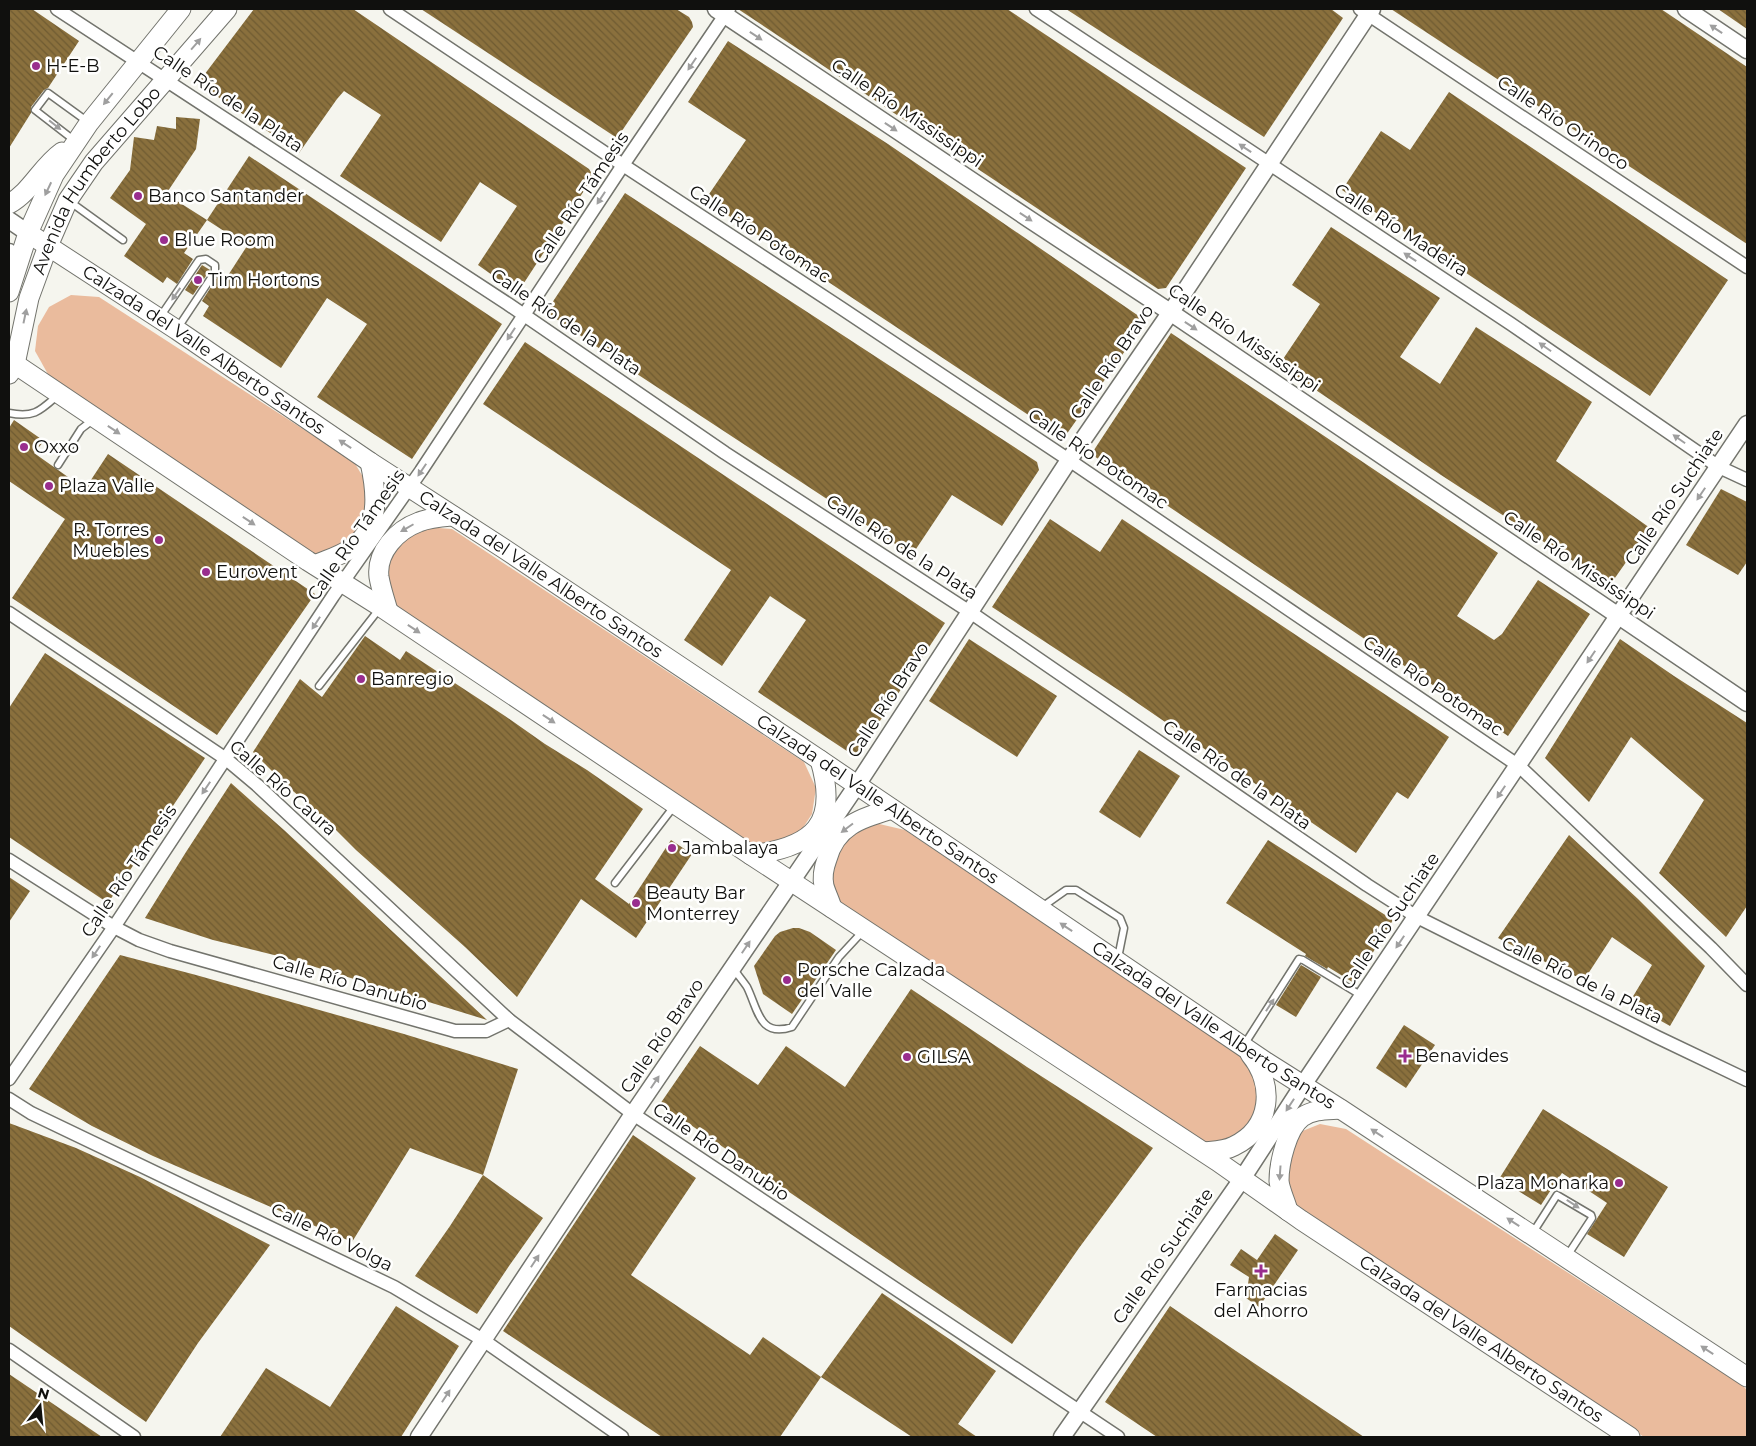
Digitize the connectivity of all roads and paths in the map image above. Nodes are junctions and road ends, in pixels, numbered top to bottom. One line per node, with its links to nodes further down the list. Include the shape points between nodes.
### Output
1 (57, 9): 10 (street, Calle Río de la Plata)
2 (181, 9): 10 (main road, Avenida Humberto Lobo)
3 (227, 9): 11 (main road, Avenida Humberto Lobo, one-way to 3)
4 (390, 9): 15 (street, Calle Río Potomac)
5 (1036, 9): 14 (street, Calle Río Madeira, one-way to 5)
6 (1686, 9): 9 (street, one-way to 6)
7 (723, 11): 15 (street, Calle Río Támesis, one-way to 15); 26 (street, Calle Río Mississippi, one-way to 26)
8 (1366, 11): 14 (street, Calle Río Bravo); 24 (street, Calle Río Orinoco)
9 (1747, 50)
10 (139, 61): 11 (street, Calle Río de la Plata); 12 (main road, Avenida Humberto Lobo, one-way to 12)
11 (165, 80): 16 (main road, Avenida Humberto Lobo, via 94,162); 27 (street, Calle Río de la Plata)
12 (89, 123): 13 (main road, Avenida Humberto Lobo); 13 (lane, one-way to 13, via 48,92 35,110)
13 (73, 144): 17 (main road, via 51,161); 19 (main road, one-way to 19, via 54,175)
14 (1269, 164): 26 (street, Calle Río Bravo); 38 (street, Calle Río Madeira, one-way to 14)
15 (623, 165): 27 (street, Calle Río Támesis, one-way to 27); 35 (street, Calle Río Potomac)
16 (68, 200): 20 (lane); 21 (main road, Avenida Humberto Lobo)
17 (9, 204)
18 (9, 220): 19 (street, Calzada del Valle Alberto Santos)
19 (28, 233): 21 (main road, Calzada del Valle Alberto Santos); 25 (main road)
20 (123, 240)
21 (48, 246): 28 (main road, Calzada del Valle Alberto Santos); 30 (main road, Avenida Humberto Lobo, one-way to 21, via 29,298)
22 (9, 252): 23 (street)
23 (9, 262)
24 (1747, 266)
25 (9, 292)
26 (1170, 312): 35 (street, Calle Río Bravo); 47 (street, Calle Río Mississippi, one-way to 47)
27 (524, 315): 40 (street, Calle Río Támesis, one-way to 40); 45 (street, Calle Río de la Plata, via 725,452)
28 (159, 319): 29 (main road, Calzada del Valle Alberto Santos); 29 (lane, one-way to 28, via 215,272 215,265 206,259 197,263)
29 (176, 330): 36 (main road, Calzada del Valle Alberto Santos, one-way to 29)
30 (11, 366): 31 (main road, Calzada del Valle Alberto Santos)
31 (60, 394): 32 (lane, via 32,415); 33 (main road, Calzada del Valle Alberto Santos)
32 (9, 413)
33 (95, 418): 37 (lane, via 81,429); 42 (main road, Calzada del Valle Alberto Santos, one-way to 42)
34 (1747, 424): 38 (street, Calle Río Suchiate)
35 (1069, 460): 45 (street, Calle Río Bravo); 52 (street, Calle Río Potomac)
36 (370, 462): 40 (main road, Calzada del Valle Alberto Santos); 42 (main road, via 376,500 369,529 348,550)
37 (58, 465)
38 (1719, 467): 39 (street, Calle Río Madeira); 47 (street, Calle Río Suchiate, one-way to 47)
39 (1747, 480)
40 (410, 488): 41 (main road, Calzada del Valle Alberto Santos); 43 (street, Calle Río Támesis)
41 (453, 516): 44 (main road, one-way to 44, via 409,526 399,532 386,549 379,576); 51 (main road, Calzada del Valle Alberto Santos)
42 (315, 565): 43 (main road, Calzada del Valle Alberto Santos)
43 (343, 583): 44 (main road, Calzada del Valle Alberto Santos); 50 (street, Calle Río Támesis, one-way to 50)
44 (384, 609): 48 (lane); 54 (main road, Calzada del Valle Alberto Santos, one-way to 54)
45 (970, 612): 53 (street, Calle Río Bravo); 62 (street, Calle Río de la Plata, via 1358,880)
46 (9, 613): 50 (street, Calle Río Caura)
47 (1618, 617): 49 (street, Calle Río Mississippi); 52 (street, Calle Río Suchiate, one-way to 52)
48 (319, 686)
49 (1747, 703)
50 (226, 758): 63 (street, Calle Río Támesis, one-way to 63); 69 (street, Calle Río Caura)
51 (820, 760): 53 (main road, Calzada del Valle Alberto Santos); 56 (main road, via 826,778 827,805 823,819 812,834 800,842 776,852)
52 (1519, 766): 62 (street, Calle Río Suchiate, one-way to 62); 67 (street, Calle Río Potomac)
53 (857, 785): 55 (main road, Calzada del Valle Alberto Santos); 58 (street, Calle Río Bravo)
54 (676, 804): 56 (main road, Calzada del Valle Alberto Santos); 59 (lane)
55 (892, 809): 60 (main road, one-way to 60, via 852,824 836,839 824,867 824,884); 61 (main road, Calzada del Valle Alberto Santos)
56 (751, 855): 58 (main road, Calzada del Valle Alberto Santos)
57 (9, 860): 63 (street, Calle Río Danubio)
58 (791, 881): 60 (main road, Calzada del Valle Alberto Santos); 66 (street, Calle Río Bravo, one-way to 58)
59 (614, 883)
60 (832, 908): 64 (main road, Calzada del Valle Alberto Santos)
61 (1040, 909): 65 (main road, Calzada del Valle Alberto Santos, one-way to 61); 65 (lane, via 1066,890 1076,890 1120,918 1124,928)
62 (1417, 917): 68 (street, Calle Río Suchiate, one-way to 68); 72 (street, Calle Río de la Plata)
63 (114, 927): 69 (street, Calle Río Danubio, via 139,940 170,950 455,1031 486,1031); 71 (street, Calle Río Támesis, one-way to 71)
64 (864, 929): 66 (lane, via 839,957 792,1027 783,1030 773,1030 761,1020 746,987); 77 (main road, Calzada del Valle Alberto Santos)
65 (1117, 962): 70 (main road, Calzada del Valle Alberto Santos)
66 (732, 968): 76 (street, Calle Río Bravo, one-way to 66)
67 (1747, 985)
68 (1363, 997): 70 (lane, one-way to 68, via 1299,960); 73 (street, Calle Río Suchiate)
69 (509, 1020): 76 (street, Calle Río Danubio)
70 (1243, 1046): 73 (main road, Calzada del Valle Alberto Santos); 77 (main road, via 1256,1061 1265,1081 1267,1102 1260,1122 1249,1137 1233,1147)
71 (9, 1079)
72 (1747, 1080)
73 (1303, 1085): 75 (main road, Calzada del Valle Alberto Santos); 78 (street, Calle Río Suchiate, one-way to 78)
74 (9, 1099): 82 (street, Calle Río Volga, via 31,1113 394,1286)
75 (1340, 1109): 79 (main road, one-way to 79, via 1318,1110 1301,1117 1288,1138 1281,1158 1279,1183); 80 (main road, Calzada del Valle Alberto Santos, one-way to 75)
76 (633, 1114): 82 (street, Calle Río Bravo, one-way to 76); 85 (street, Calle Río Danubio)
77 (1204, 1152): 78 (main road, Calzada del Valle Alberto Santos)
78 (1242, 1178): 79 (main road, Calzada del Valle Alberto Santos); 85 (street, Calle Río Suchiate)
79 (1288, 1211): 91 (main road, Calzada del Valle Alberto Santos)
80 (1532, 1235): 81 (main road, Calzada del Valle Alberto Santos); 81 (lane, one-way to 81, via 1557,1195 1591,1215)
81 (1566, 1258): 84 (main road, Calzada del Valle Alberto Santos, one-way to 81)
82 (483, 1340): 87 (street, Calle Río Bravo, one-way to 82); 88 (street, Calle Río Volga)
83 (9, 1350): 86 (street)
84 (1747, 1377)
85 (1079, 1412): 89 (street, Calle Río Suchiate); 90 (street, Calle Río Danubio)
86 (134, 1437)
87 (419, 1437)
88 (622, 1437)
89 (1062, 1437)
90 (1118, 1437)
91 (1630, 1437)

